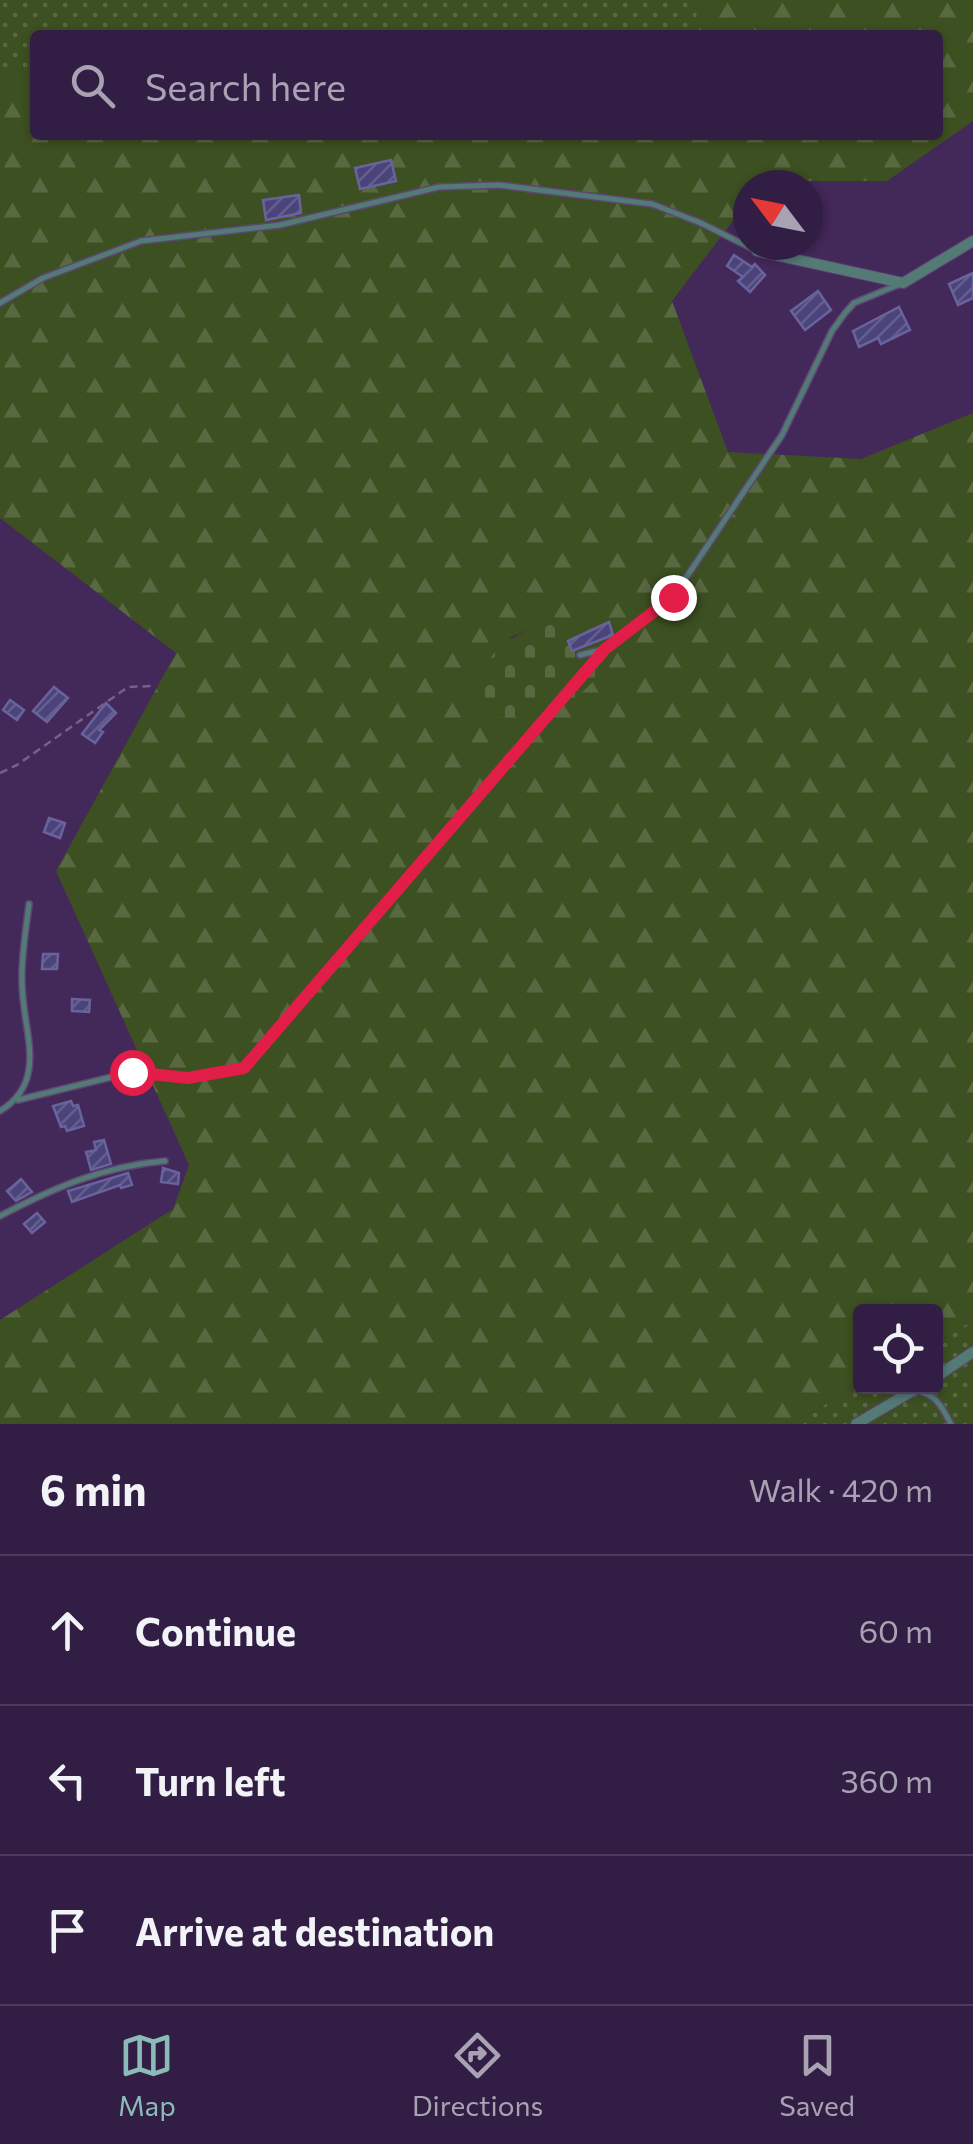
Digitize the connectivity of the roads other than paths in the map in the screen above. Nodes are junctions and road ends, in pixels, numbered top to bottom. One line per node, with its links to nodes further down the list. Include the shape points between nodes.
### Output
1 (733, 239): 5 (lane, via 652,204 499,185 439,187 280,225 141,241 43,278)
2 (973, 241): 4 (street)
3 (799, 260): 4 (street)
4 (903, 282): 6 (lane, via 845,312 782,435 673,597 605,649)
5 (0, 303)
6 (580, 656)
7 (28, 904): 9 (lane, via 22,983 30,1076)
8 (132, 1072): 9 (lane)
9 (18, 1100): 10 (lane)
10 (0, 1112)
11 (165, 1160): 12 (lane, via 70,1180)
12 (0, 1216)
13 (973, 1352): 14 (street)
14 (943, 1372)
15 (909, 1394): 17 (street)
16 (931, 1394): 18 (lane)
17 (856, 1424)
18 (951, 1424)

